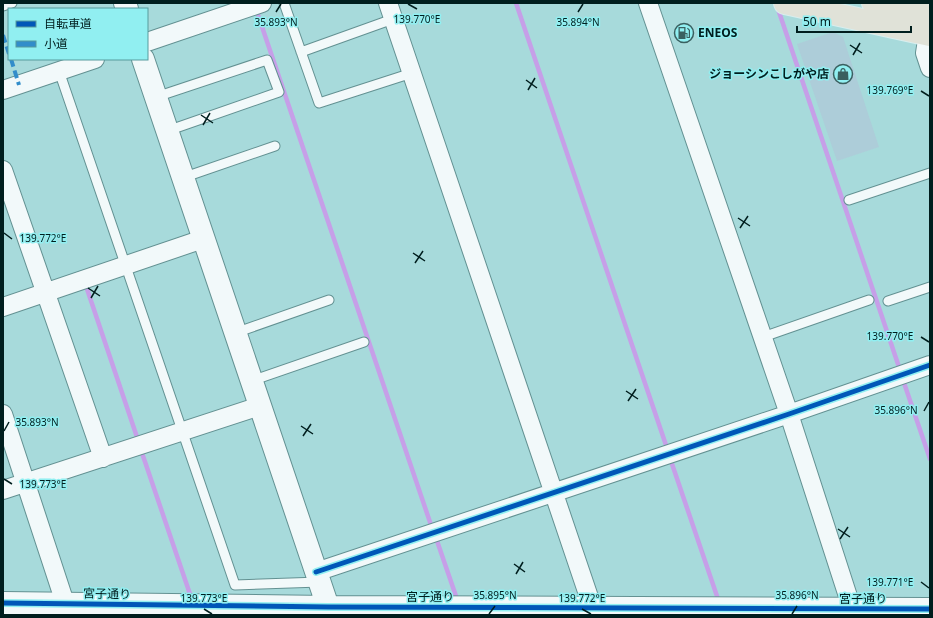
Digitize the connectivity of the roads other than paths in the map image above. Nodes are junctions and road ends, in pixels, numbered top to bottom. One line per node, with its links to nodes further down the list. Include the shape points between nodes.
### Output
1 (12, 3): 7 (lane)
2 (262, 3): 10 (street)
3 (284, 3): 11 (lane)
4 (648, 3): 34 (street)
5 (785, 3): 9 (highway)
6 (873, 3): 9 (highway)
7 (3, 6)
8 (390, 11): 11 (lane); 16 (street)
9 (922, 20): 14 (street, via 925,53)
10 (148, 42)
11 (301, 52): 16 (lane, via 319,103)
12 (92, 60): 15 (street)
13 (143, 60): 18 (street)
14 (930, 68)
15 (59, 71): 17 (street); 26 (lane)
16 (412, 73): 45 (street)
17 (3, 90)
18 (156, 97): 19 (street); 19 (lane, via 267,60 279,92)
19 (167, 131): 23 (street)
20 (275, 146): 23 (lane)
21 (3, 170): 28 (street)
22 (930, 173): 24 (lane)
23 (182, 178): 25 (street)
24 (849, 200)
25 (203, 238): 26 (street); 33 (street)
26 (125, 265): 28 (street); 41 (lane)
27 (930, 287): 31 (lane)
28 (46, 292): 32 (street); 42 (street)
29 (329, 300): 33 (lane)
30 (869, 300): 34 (lane)
31 (888, 301)
32 (3, 306)
33 (235, 333): 37 (street)
34 (763, 337): 40 (street)
35 (364, 342): 37 (lane)
36 (930, 365): 40 (street)
37 (251, 381): 38 (street)
38 (260, 406): 41 (street); 46 (street)
39 (3, 414): 43 (street)
40 (789, 414): 45 (street); 52 (street)
41 (182, 431): 42 (street); 46 (lane, via 234,585)
42 (103, 458): 43 (street)
43 (26, 483): 44 (street); 49 (street)
44 (3, 490)
45 (553, 492): 46 (street); 51 (street)
46 (318, 577): 50 (street)
47 (3, 603): 49 (street, 宮子通り)
48 (930, 609): 52 (street, 宮子通り)
49 (67, 610): 50 (street, 宮子通り)
50 (330, 611): 51 (street, 宮子通り)
51 (594, 611): 52 (street, 宮子通り)
52 (853, 612)

